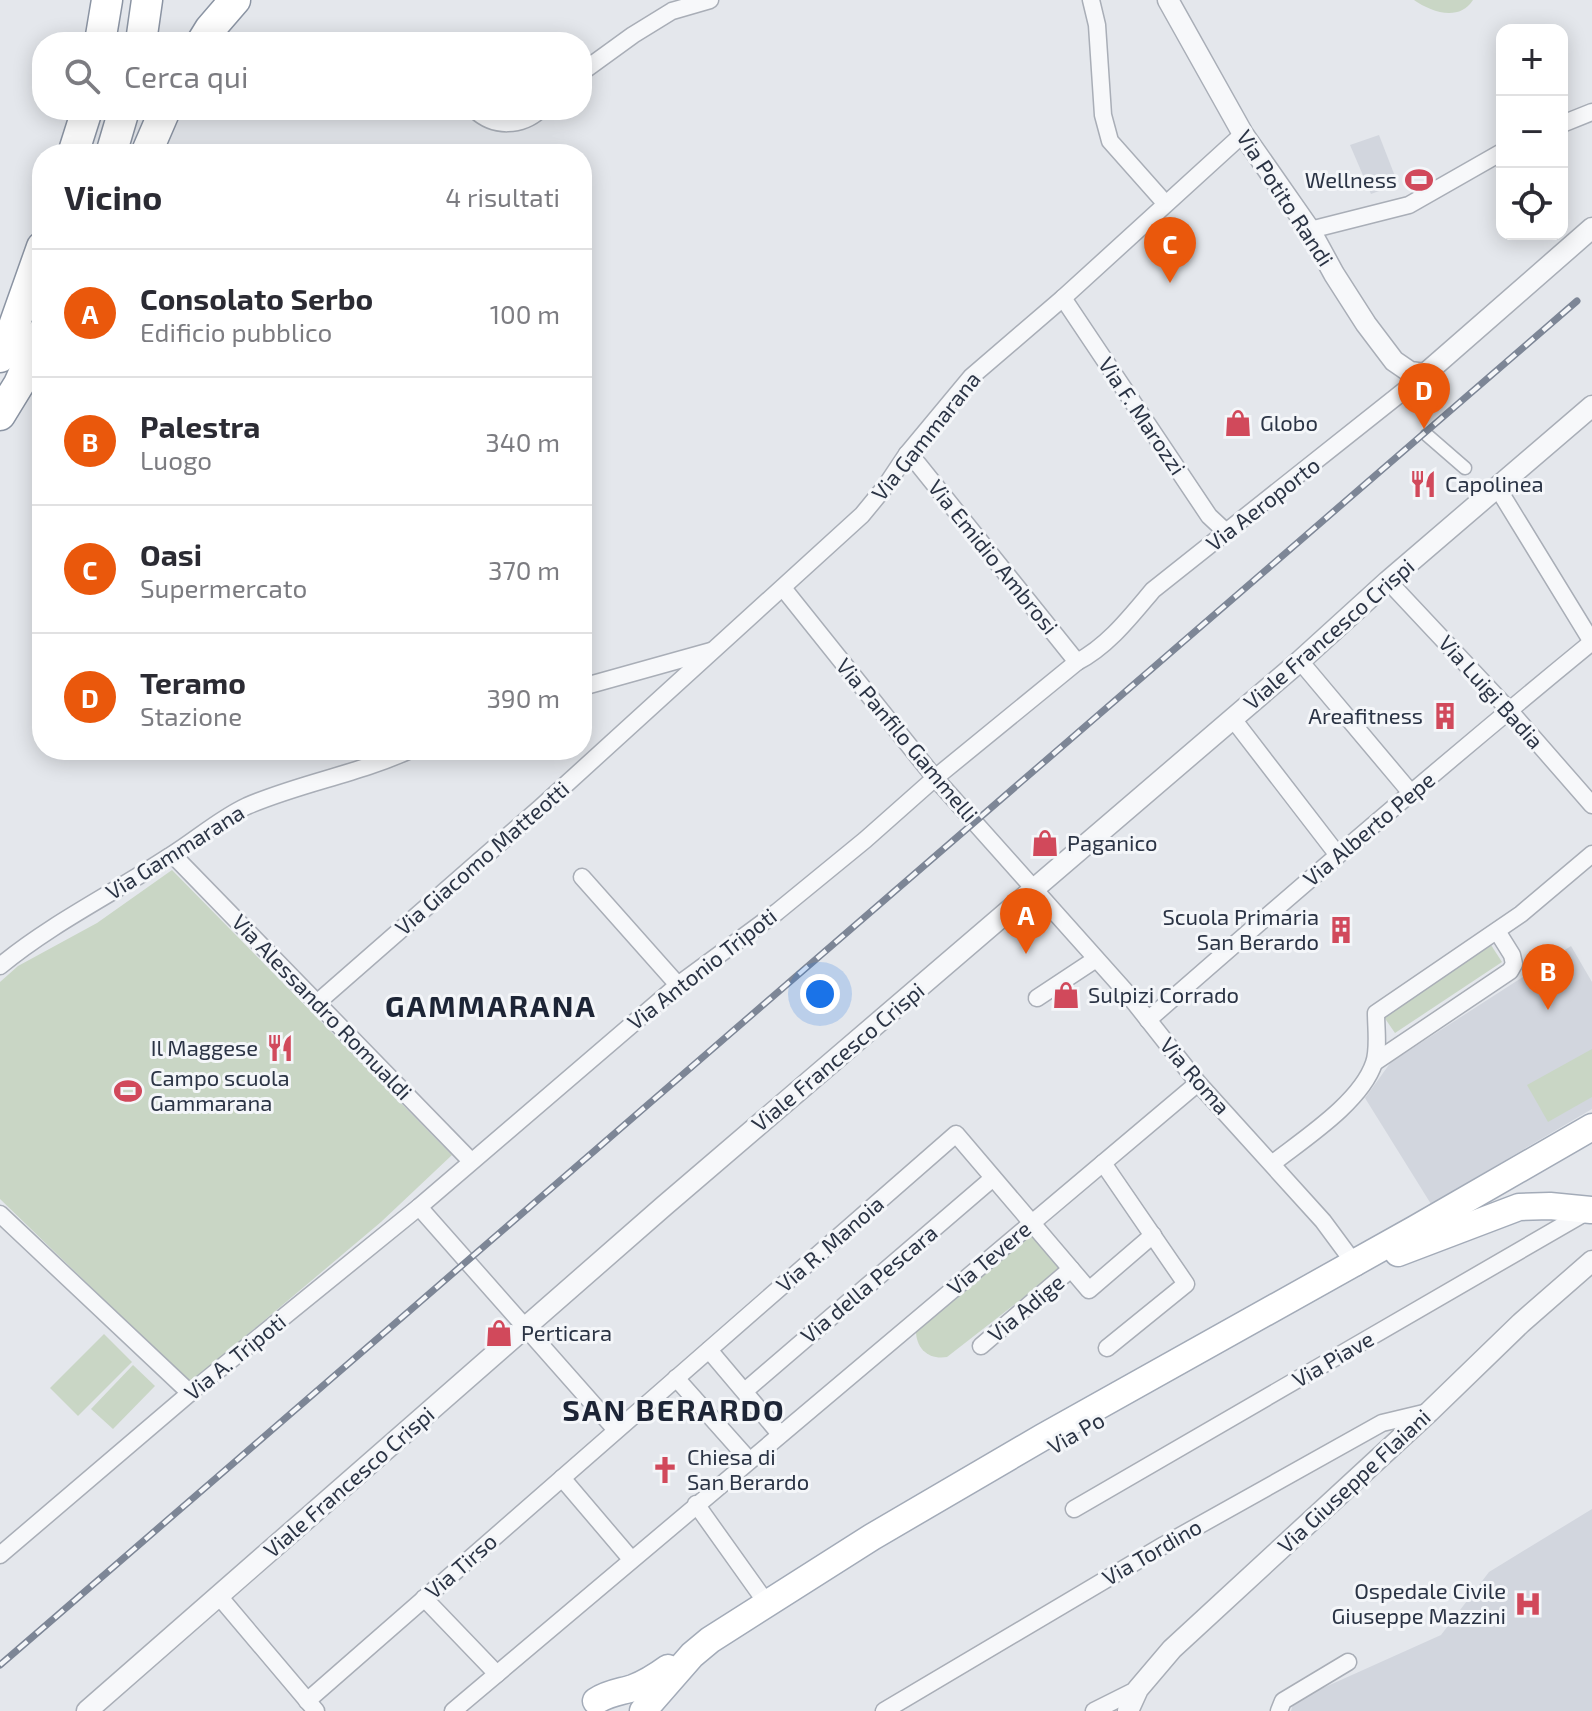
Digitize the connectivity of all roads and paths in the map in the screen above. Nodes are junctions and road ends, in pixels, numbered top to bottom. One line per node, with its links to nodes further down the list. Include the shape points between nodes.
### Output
1 (107, 0): 7 (highway)
2 (147, 0): 8 (highway)
3 (235, 0): 9 (highway)
4 (710, 0): 10 (street, via 672,11)
5 (1091, 0): 23 (street, via 1110,141)
6 (1168, 0): 18 (street, Via Potito Randi)
7 (102, 32)
8 (142, 32)
9 (208, 32)
10 (592, 65)
11 (1592, 112): 17 (street)
12 (84, 120): 19 (highway)
13 (121, 120): 20 (highway)
14 (161, 120): 21 (highway)
15 (494, 120): 16 (street)
16 (529, 120)
17 (1568, 122)
18 (1243, 134): 23 (street, Via Gammarana); 25 (street, Via Potito Randi)
19 (76, 144)
20 (114, 144)
21 (150, 144)
22 (1496, 155): 25 (street, via 1409,205)
23 (1165, 203): 28 (street, Via Gammarana)
24 (1592, 228): 32 (street, Via Aeroporto)
25 (1310, 230): 32 (street, Via Potito Randi, via 1394,361)
26 (32, 266): 29 (highway)
27 (32, 274): 31 (highway)
28 (1063, 298): 38 (street, Via Gammarana, via 971,377); 41 (street, Via F. Marozzi, via 1209,516)
29 (0, 328)
30 (32, 355): 35 (highway)
31 (0, 357)
32 (1425, 374): 41 (street, Via Aeroporto)
33 (32, 389): 36 (highway)
34 (1592, 406): 40 (street, Viale Francesco Crispi)
35 (0, 415)
36 (0, 435)
37 (1427, 435): 39 (street)
38 (907, 454): 43 (street, Via Gammarana, via 862,515); 47 (street, Via Emidio Ambrosi)
39 (1465, 468)
40 (1497, 487): 42 (street, Viale Francesco Crispi); 44 (street)
41 (1225, 531): 47 (street, Via Aeroporto)
42 (1388, 581): 46 (street, Viale Francesco Crispi); 49 (street, Via Luigi Badia)
43 (783, 588): 45 (street, Via Gammarana); 54 (street, Via Panfilo Gammelli)
44 (1592, 642): 49 (street, Via Alberto Pepe)
45 (716, 649): 48 (street, Via Gammarana); 51 (street, Via Giacomo Matteotti)
46 (1300, 661): 50 (street, Viale Francesco Crispi); 55 (street)
47 (1077, 662): 54 (street, Via Aeroporto)
48 (592, 684)
49 (1509, 710): 55 (street, Via Alberto Pepe); 56 (street, Via Luigi Badia)
50 (1233, 719): 57 (street); 61 (street, Viale Francesco Crispi)
51 (592, 759)
52 (387, 760): 59 (street, Via Gammarana, via 249,805)
53 (591, 760): 67 (street, Via Giacomo Matteotti)
54 (935, 778): 61 (street, Via Panfilo Gammelli); 65 (street, Via Antonio Tripoti, via 777,912)
55 (1411, 793): 57 (street, Via Alberto Pepe)
56 (1592, 805)
57 (1337, 854): 68 (street, Via Alberto Pepe)
58 (1592, 854): 62 (street)
59 (173, 855): 64 (street, Via Gammarana); 67 (street, Via Alessandro Romualdi)
60 (582, 877): 65 (street)
61 (1035, 889): 63 (street, Via Roma); 85 (street, Viale Francesco Crispi)
62 (1497, 931): 69 (street, via 1376,1013); 69 (street, via 1512,955 1510,971)
63 (1096, 959): 66 (street); 68 (street, Via Roma)
64 (0, 966)
65 (678, 985): 72 (street, Via Antonio Tripoti)
66 (1037, 998)
67 (318, 1002): 72 (street, Via Alessandro Romualdi)
68 (1148, 1020): 70 (street, Via Roma)
69 (1375, 1062): 74 (street, via 1359,1090)
70 (1198, 1083): 73 (street, Via Tevere); 74 (street, Via Roma)
71 (1587, 1135): 79 (main road, via 1471,1205); 82 (main road, Via Po)
72 (471, 1161): 76 (street, Via A. Tripoti)
73 (1103, 1163): 80 (street, Via Tevere); 81 (street)
74 (1273, 1163): 82 (street, Via Roma, via 1323,1221)
75 (993, 1178): 80 (street, Via R. Manoia); 88 (street, Via R. Manoia, via 956,1134); 90 (street, Via della Pescara)
76 (419, 1207): 85 (street); 91 (street, Via A. Tripoti)
77 (1592, 1210): 79 (main road, via 1519,1207); 98 (street, Via Piave)
78 (0, 1214): 91 (street)
79 (1473, 1218): 82 (main road, Via Po)
80 (1031, 1223): 84 (street, Via R. Manoia); 94 (street, Via Tevere)
81 (1153, 1235): 84 (street, Via R. Manoia, via 1089,1290); 87 (street, via 1186,1284)
82 (1375, 1261): 103 (main road, Via Po, via 1043,1437 872,1537); 103 (main road, Via Po, via 1224,1344 1217,1355 879,1550)
83 (1592, 1261): 92 (street, Via Giuseppe Flaiani)
84 (1071, 1269): 86 (street, Via Adige)
85 (526, 1330): 93 (street); 101 (street, Viale Francesco Crispi)
86 (981, 1346)
87 (1107, 1348)
88 (709, 1350): 89 (street, Via R. Manoia); 90 (street)
89 (676, 1378): 93 (street, Via R. Manoia); 95 (street)
90 (746, 1390): 94 (street)
91 (190, 1393): 99 (street, Via A. Tripoti)
92 (1429, 1412): 107 (street, Via Giuseppe Flaiani, via 1172,1649); 114 (street, Via Tordino, via 1382,1423)
93 (616, 1430): 96 (street, Via Tirso)
94 (780, 1434): 95 (street, Via Tevere)
95 (749, 1460): 97 (street, Via Tevere)
96 (562, 1478): 100 (street); 102 (street, Via Tirso)
97 (696, 1504): 100 (street, Via Tevere); 103 (street)
98 (1074, 1509)
99 (0, 1555)
100 (631, 1559): 106 (street, Via Tevere)
101 (218, 1595): 108 (street); 110 (street, Viale Francesco Crispi)
102 (424, 1598): 106 (street); 108 (street, Via Tirso)
103 (772, 1603): 104 (main road, Via Po)
104 (692, 1655): 109 (main road, Via Po, via 634,1688 606,1694); 113 (main road, Via Po)
105 (1348, 1662): 117 (street, via 1283,1701)
106 (497, 1674): 111 (street, Via Tevere)
107 (1138, 1689): 115 (street); 116 (street, Via Giuseppe Flaiani)
108 (311, 1706)
109 (586, 1706): 112 (main road, via 619,1704)
110 (87, 1711)
111 (453, 1711)
112 (628, 1711)
113 (643, 1711)
114 (884, 1711)
115 (1094, 1711)
116 (1128, 1711)
117 (1279, 1711)

